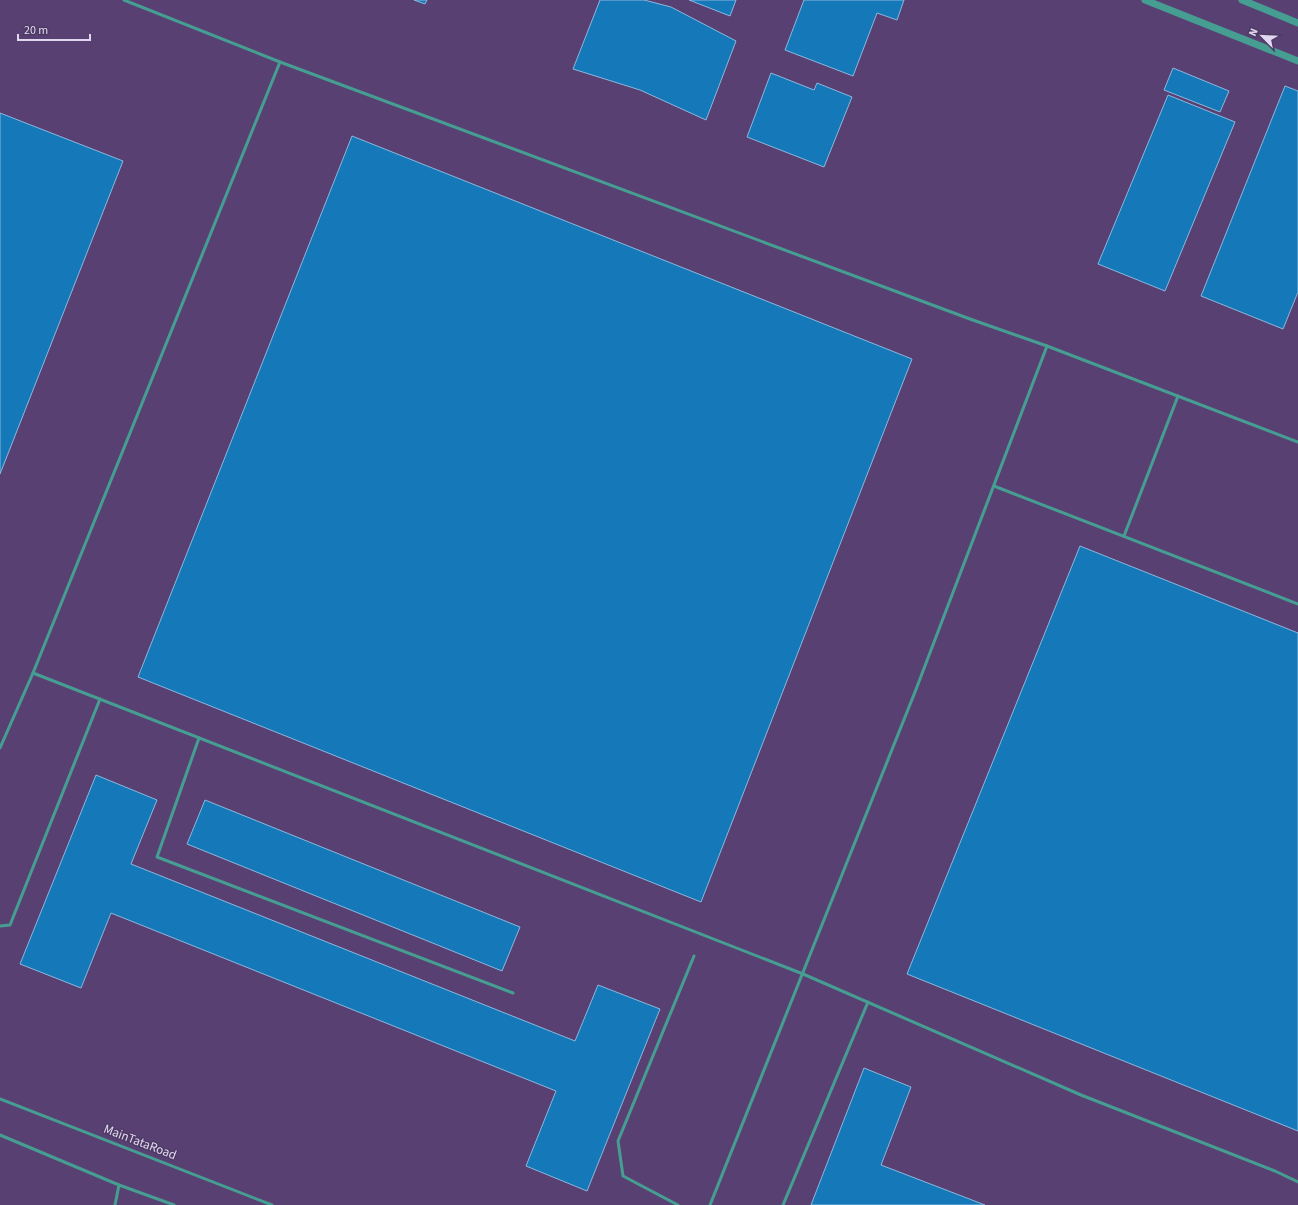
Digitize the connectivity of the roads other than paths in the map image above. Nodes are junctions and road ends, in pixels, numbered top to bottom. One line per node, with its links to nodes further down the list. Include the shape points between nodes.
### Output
1 (124, 0): 6 (lane)
2 (1145, 0): 5 (street)
3 (1242, 0): 4 (street)
4 (1298, 23)
5 (1298, 61)
6 (280, 62): 7 (lane); 13 (lane)
7 (1047, 346): 8 (lane); 10 (lane)
8 (1178, 396): 9 (lane); 11 (lane)
9 (1298, 442)
10 (994, 486): 11 (lane); 19 (lane)
11 (1124, 536): 12 (lane)
12 (1298, 604)
13 (33, 672): 14 (lane); 16 (lane)
14 (100, 699): 15 (lane); 17 (lane, via 10,925)
15 (199, 738): 19 (lane); 20 (lane, via 157,857)
16 (0, 748)
17 (0, 926)
18 (694, 956): 29 (lane, via 618,1141 623,1176)
19 (803, 974): 21 (lane); 30 (lane)
20 (513, 993)
21 (868, 1002): 24 (lane, via 1081,1095); 31 (lane)
22 (0, 1099): 28 (lane, MainTataRoad)
23 (0, 1135): 25 (lane)
24 (1298, 1182)
25 (119, 1185): 26 (lane); 27 (lane)
26 (115, 1205)
27 (174, 1205)
28 (272, 1205)
29 (678, 1205)
30 (710, 1205)
31 (783, 1205)

